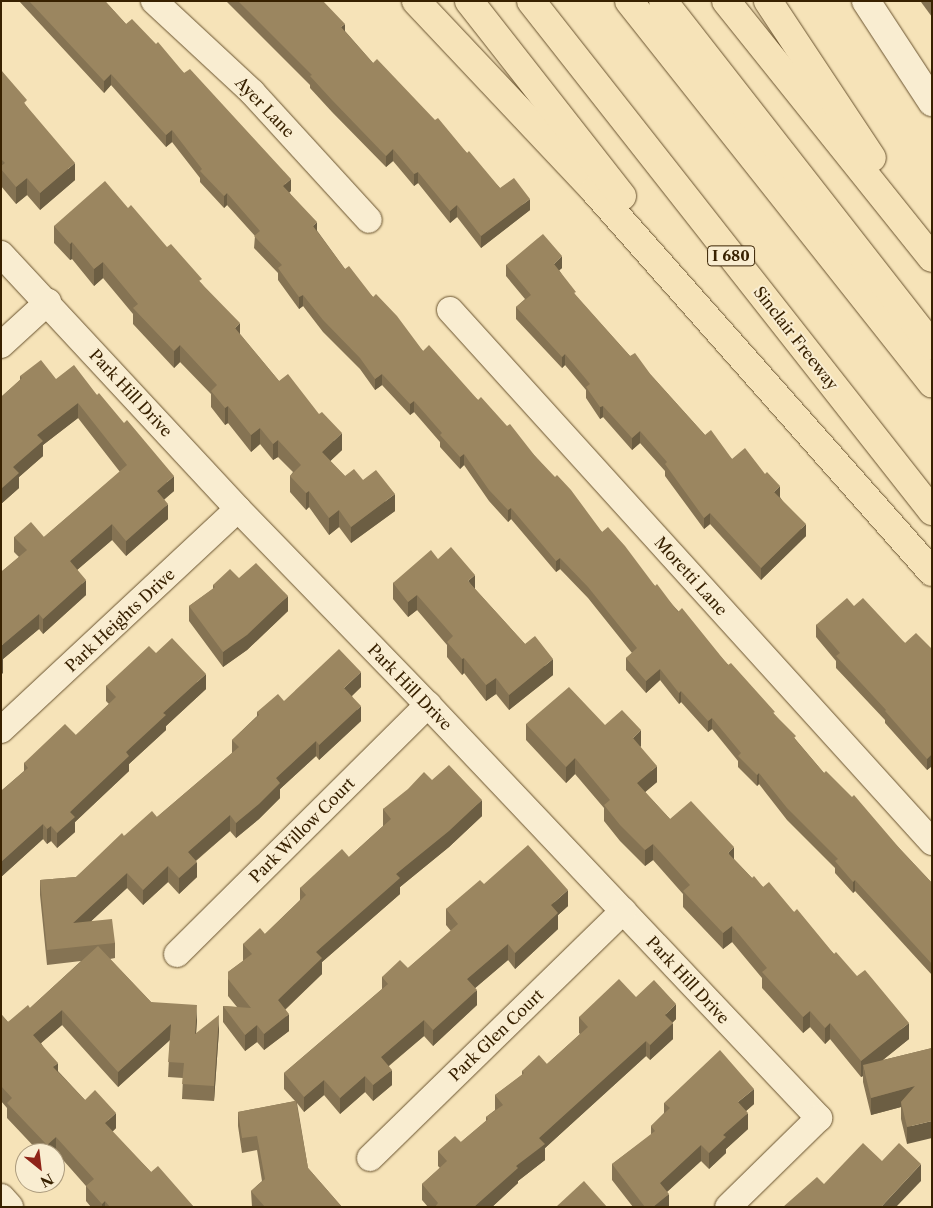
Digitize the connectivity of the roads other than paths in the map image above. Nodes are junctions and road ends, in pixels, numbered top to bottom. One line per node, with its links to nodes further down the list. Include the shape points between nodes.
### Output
1 (154, 1): 11 (street, Ayer Lane, via 252,92)
2 (416, 1): 20 (highway, via 594,190)
3 (469, 1): 20 (highway)
4 (530, 1): 22 (highway, Sinclair Freeway / I 680)
5 (630, 1): 19 (highway)
6 (663, 1): 18 (highway)
7 (726, 1): 14 (highway)
8 (768, 1): 12 (highway)
9 (866, 1): 10 (street)
10 (932, 102)
11 (369, 220)
12 (932, 246)
13 (1, 254): 15 (street, Park Hill Drive)
14 (932, 258)
15 (48, 302): 17 (street); 21 (street, Park Hill Drive)
16 (450, 310): 26 (street, Moretti Lane)
17 (1, 345)
18 (932, 345)
19 (932, 383)
20 (808, 434): 23 (highway)
21 (238, 509): 24 (street, Park Hill Drive); 25 (street, Park Heights Drive)
22 (932, 511)
23 (932, 572)
24 (428, 706): 27 (street, Park Hill Drive); 28 (street, Park Willow Court)
25 (1, 730)
26 (932, 842)
27 (623, 911): 29 (street, Park Glen Court); 32 (street, Park Hill Drive, via 819,1118)
28 (177, 954)
29 (370, 1158)
30 (1, 1198): 31 (street)
31 (9, 1207)
32 (728, 1207)

